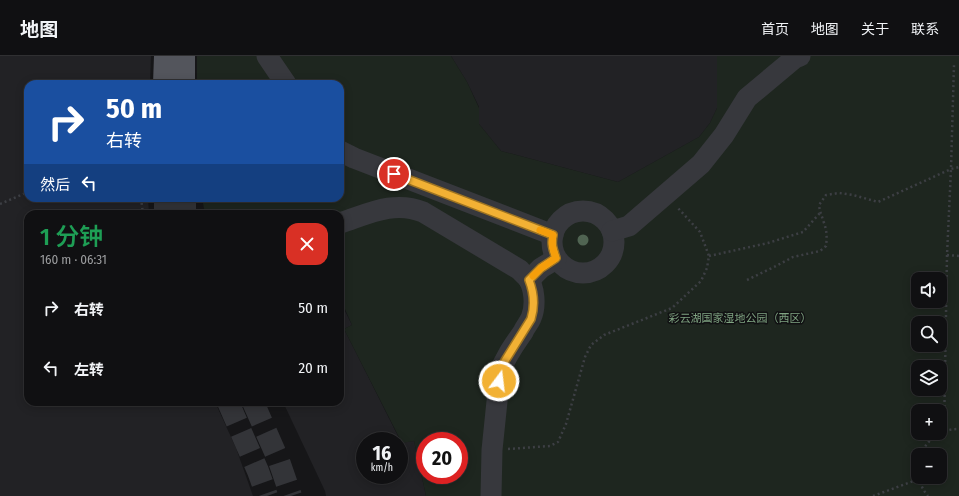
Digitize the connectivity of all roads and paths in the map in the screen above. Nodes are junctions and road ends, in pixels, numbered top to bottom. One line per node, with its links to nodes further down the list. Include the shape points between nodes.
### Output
1 (165, 56): 6 (main road)
2 (184, 56): 7 (main road)
3 (267, 56): 8 (lane)
4 (800, 56): 13 (lane, via 747,98 702,164)
5 (954, 65): 11 (path)
6 (164, 80)
7 (184, 80)
8 (283, 80)
9 (344, 153): 18 (lane)
10 (959, 167): 11 (path)
11 (951, 169): 15 (path, via 878,202 839,193 826,195 819,205); 19 (path)
12 (24, 194): 14 (path)
13 (666, 194): 17 (lane, via 629,226); 20 (path, via 700,232)
14 (0, 204)
15 (820, 213): 20 (path, via 802,232 768,243); 24 (path, via 827,235 826,246 820,250 793,256)
16 (344, 222): 23 (lane, via 386,208 415,209 520,270)
17 (612, 231): 18 (lane, via 599,216 590,212 579,212 561,220); 22 (lane, via 613,250 609,260 593,272 572,272)
18 (553, 235): 22 (lane, via 552,249)
19 (947, 255): 21 (path); 25 (path)
20 (709, 256): 30 (path, via 701,281 672,308 604,335 591,345 558,442 545,447)
21 (959, 256)
22 (556, 258): 23 (lane)
23 (529, 280): 30 (lane, via 534,298 533,312 500,372)
24 (747, 280)
25 (944, 404)
26 (959, 429): 27 (path)
27 (947, 430)
28 (930, 440): 29 (path)
29 (923, 448)
30 (492, 450): 33 (lane)
31 (911, 480): 34 (path)
32 (921, 484): 35 (path)
33 (490, 496)
34 (873, 496)
35 (928, 496)

